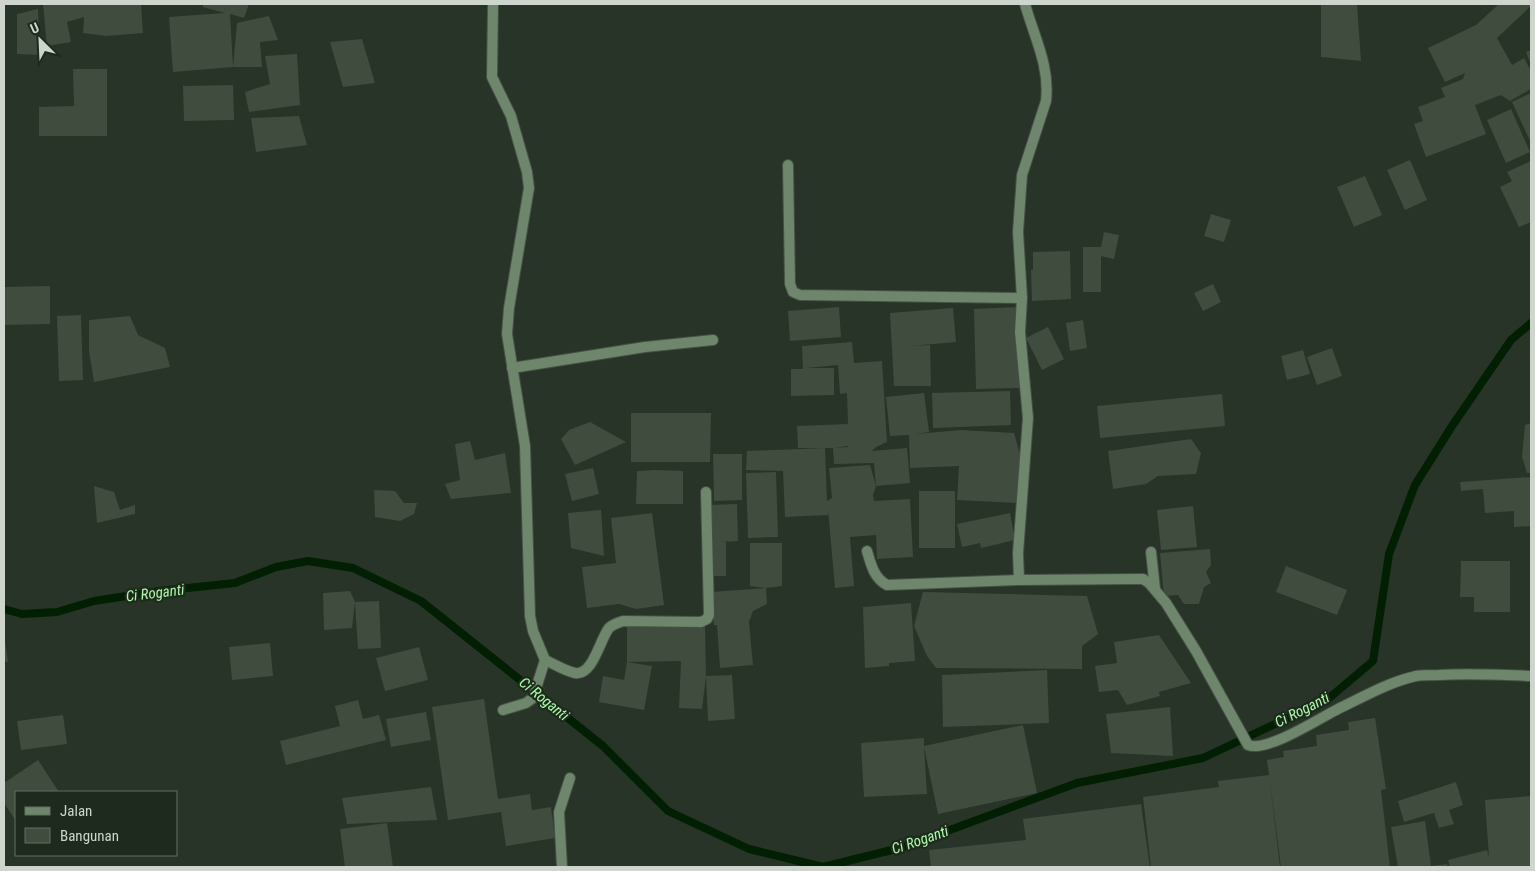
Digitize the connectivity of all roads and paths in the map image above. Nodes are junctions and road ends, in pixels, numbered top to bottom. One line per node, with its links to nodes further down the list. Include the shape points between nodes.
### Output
1 (493, 4): 6 (street, via 492,77 510,116 529,188 509,308 507,334)
2 (1025, 4): 4 (street, via 1043,56 1048,88 1022,175 1018,232)
3 (788, 165): 4 (street, via 792,292 800,295)
4 (1022, 298): 10 (street, via 1020,332 1028,418)
5 (713, 340): 6 (street, via 645,346)
6 (512, 368): 12 (street, via 525,446 530,616)
7 (706, 492): 12 (street, via 707,619 702,622 616,623 606,633 588,668 578,673)
8 (867, 551): 10 (street, via 875,575 887,586)
9 (1151, 552): 11 (street)
10 (1019, 580): 11 (street, via 1135,578)
11 (1155, 589): 13 (street, via 1196,651 1252,747 1276,741 1360,698 1417,676 1461,673)
12 (545, 660): 14 (street, via 533,698)
13 (1531, 676)
14 (503, 710)
15 (570, 778): 16 (street, via 559,812)
16 (562, 867)

